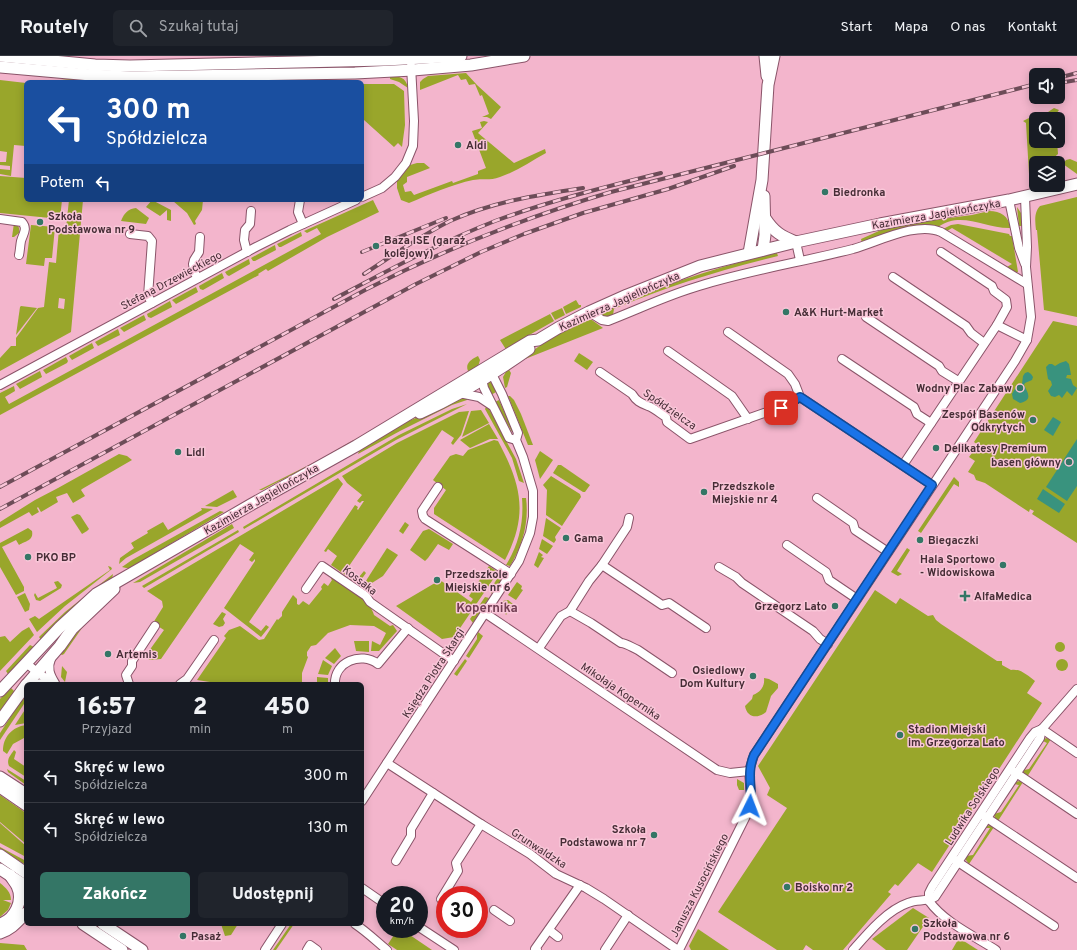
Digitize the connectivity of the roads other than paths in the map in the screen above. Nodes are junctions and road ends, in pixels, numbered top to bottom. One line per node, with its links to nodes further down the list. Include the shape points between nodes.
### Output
1 (0, 56): 7 (main road, via 130,66)
2 (461, 56): 7 (main road)
3 (501, 56): 4 (main road)
4 (521, 56): 7 (main road, via 484,64)
5 (765, 56): 9 (main road)
6 (774, 56): 9 (main road)
7 (414, 59): 8 (main road, via 355,73 130,77); 12 (street, via 413,146 406,163 395,177 382,188)
8 (0, 67)
9 (768, 85): 10 (main road)
10 (762, 180): 18 (main road); 27 (main road)
11 (1077, 184): 13 (main road, Kazimierza Jagiellończyka)
12 (364, 196)
13 (1025, 197): 14 (main road, Kazimierza Jagiellończyka); 30 (street, Janusza Kusocińskiego)
14 (1009, 200): 23 (main road, Kazimierza Jagiellończyka); 30 (street, Janusza Kusocińskiego, via 1019,248)
15 (300, 202): 20 (street, via 298,212)
16 (352, 202): 20 (street, Stefana Drzewieckiego)
17 (252, 211): 25 (street, via 244,240)
18 (765, 218): 23 (main road, via 778,234); 24 (main road)
19 (0, 219): 28 (street, via 24,224 25,234 21,240)
20 (303, 224): 25 (street, Stefana Drzewieckiego)
21 (130, 234): 34 (street, via 148,236 152,241 148,296)
22 (200, 237): 32 (street, via 199,252 193,264)
23 (796, 242): 24 (main road, Kazimierza Jagiellończyka); 29 (street)
24 (763, 250): 27 (main road, Kazimierza Jagiellończyka)
25 (248, 252): 32 (street, Stefana Drzewieckiego)
26 (941, 252): 37 (street, via 992,286 994,291 1006,300 1007,307)
27 (749, 253): 35 (main road, Kazimierza Jagiellończyka, via 700,266)
28 (19, 255)
29 (800, 260): 33 (street, via 864,246 918,228 932,228); 35 (street, via 699,286 608,321)
30 (1026, 267): 33 (street, Janusza Kusocińskiego)
31 (894, 277): 40 (street, via 966,326 971,334)
32 (198, 278): 34 (street, Stefana Drzewieckiego)
33 (1027, 284): 39 (street, Janusza Kusocińskiego, via 1031,317)
34 (152, 303): 46 (street, Stefana Drzewieckiego)
35 (589, 312): 43 (main road, Kazimierza Jagiellończyka, via 530,342)
36 (866, 317): 45 (street, via 939,366)
37 (997, 325): 39 (street); 40 (street)
38 (728, 332): 48 (street, via 788,374)
39 (1027, 340): 55 (street, Janusza Kusocińskiego)
40 (984, 343): 45 (street)
41 (668, 351): 50 (street, via 732,396)
42 (842, 359): 52 (street, via 914,407 917,414)
43 (486, 372): 47 (main road, Kazimierza Jagiellończyka); 49 (street, Księdza Piotra Skargi, via 484,388); 51 (main road, Kazimierza Jagiellończyka, via 428,401); 53 (street, Księdza Piotra Skargi, via 502,394 518,433)
44 (600, 372): 50 (street, Spółdzielcza, via 632,394 636,400 666,417 667,422 690,439)
45 (958, 382): 52 (street)
46 (0, 385)
47 (459, 393): 49 (street, Księdza Piotra Skargi, via 479,397); 51 (main road, Kazimierza Jagiellończyka, via 430,409)
48 (800, 397): 50 (street, Spółdzielcza, via 787,405); 54 (street)
49 (494, 408): 53 (street, Księdza Piotra Skargi, via 509,438)
50 (748, 419)
51 (398, 421): 64 (main road, Kazimierza Jagiellończyka)
52 (931, 423): 54 (street)
53 (516, 440): 63 (street, Księdza Piotra Skargi, via 532,491 533,517 525,548)
54 (903, 465): 55 (street)
55 (932, 485): 60 (street, Janusza Kusocińskiego)
56 (438, 487): 63 (street, via 422,511 425,519)
57 (816, 498): 60 (street, via 853,523 855,530)
58 (629, 518): 61 (street, via 627,526)
59 (787, 545): 66 (street, via 826,572 830,580)
60 (888, 552): 66 (street, Janusza Kusocińskiego)
61 (602, 564): 67 (street); 71 (street, via 662,604 668,603)
62 (719, 567): 73 (street)
63 (511, 574): 68 (street, Księdza Piotra Skargi)
64 (125, 578): 75 (main road, Kazimierza Jagiellończyka, via 72,629); 77 (main road, Kazimierza Jagiellończyka, via 90,599)
65 (306, 589): 70 (street, Kossaka, via 322,566)
66 (857, 599): 73 (street, Janusza Kusocińskiego)
67 (570, 611): 74 (street, via 561,616); 79 (street)
68 (485, 613): 74 (street, Mikołaja Kopernika); 76 (street, Księdza Piotra Skargi)
69 (155, 626): 83 (street, via 132,661 126,675)
70 (408, 628): 76 (street, Kossaka); 85 (street, via 378,664 367,658 360,658 344,664)
71 (706, 628)
72 (214, 640): 84 (street)
73 (828, 644): 94 (street, Janusza Kusocińskiego, via 754,755)
74 (539, 648): 94 (street, Mikołaja Kopernika, via 717,770 730,773)
75 (54, 653): 78 (main road, Kazimierza Jagiellończyka); 82 (street, via 49,666)
76 (454, 661): 92 (street, Księdza Piotra Skargi)
77 (26, 663): 78 (street); 88 (main road, Kazimierza Jagiellończyka)
78 (37, 672): 80 (main road, Kazimierza Jagiellończyka); 81 (street)
79 (672, 673)
80 (29, 682)
81 (51, 682)
82 (53, 682)
83 (128, 682)
84 (183, 682)
85 (335, 682)
86 (24, 688): 89 (main road, Kazimierza Jagiellończyka)
87 (1077, 689): 90 (street, Ludwika Solskiego)
88 (0, 691)
89 (0, 722)
90 (1042, 729): 91 (street); 93 (street, Ludwika Solskiego, via 1030,738); 95 (street, Ludwika Solskiego, via 1040,738)
91 (1077, 753)
92 (387, 763): 98 (street, Księdza Piotra Skargi); 100 (street, Grunwaldzka)
93 (1010, 769): 95 (street); 102 (street, Ludwika Solskiego)
94 (749, 770): 142 (street, Janusza Kusocińskiego, via 751,797 747,814)
95 (1017, 774): 103 (street); 104 (street, Ludwika Solskiego)
96 (0, 776): 99 (main road)
97 (0, 787): 101 (main road)
98 (365, 790)
99 (24, 793)
100 (433, 793): 105 (street, Grunwaldzka); 108 (street, via 411,829 411,836)
101 (24, 804)
102 (980, 814): 104 (street); 107 (street, Ludwika Solskiego)
103 (1077, 814)
104 (987, 819): 107 (street, Ludwika Solskiego); 112 (street)
105 (481, 824): 114 (street, Grunwaldzka, via 530,854 556,874); 115 (street, via 456,863 458,871)
106 (0, 855): 110 (main road)
107 (955, 860): 118 (street, Ludwika Solskiego, via 935,897); 128 (street)
108 (396, 861)
109 (0, 869): 111 (main road)
110 (24, 870)
111 (10, 875): 113 (main road); 123 (main road, via 19,893 19,903 16,912 8,921)
112 (1077, 878)
113 (24, 885)
114 (580, 885): 121 (street, Grunwaldzka); 129 (street)
115 (449, 886)
116 (364, 889): 117 (street)
117 (376, 898)
118 (929, 901): 143 (street, via 914,901 901,906 875,926); 144 (street, via 948,919)
119 (494, 910): 122 (street)
120 (24, 915): 130 (main road, via 15,925)
121 (628, 915): 141 (street); 142 (street, Grunwaldzka)
122 (510, 921)
123 (0, 924)
124 (86, 926): 133 (main road)
125 (106, 926): 134 (main road)
126 (281, 926): 135 (street)
127 (358, 926): 138 (street)
128 (1054, 926)
129 (549, 930): 132 (street); 140 (street, via 535,949)
130 (0, 933)
131 (428, 933): 139 (street)
132 (558, 937)
133 (122, 950)
134 (142, 950)
135 (265, 950)
136 (307, 950): 137 (street, via 310,946)
137 (317, 950)
138 (386, 950)
139 (454, 950)
140 (537, 950)
141 (605, 950)
142 (678, 950)
143 (853, 950)
144 (996, 950)

